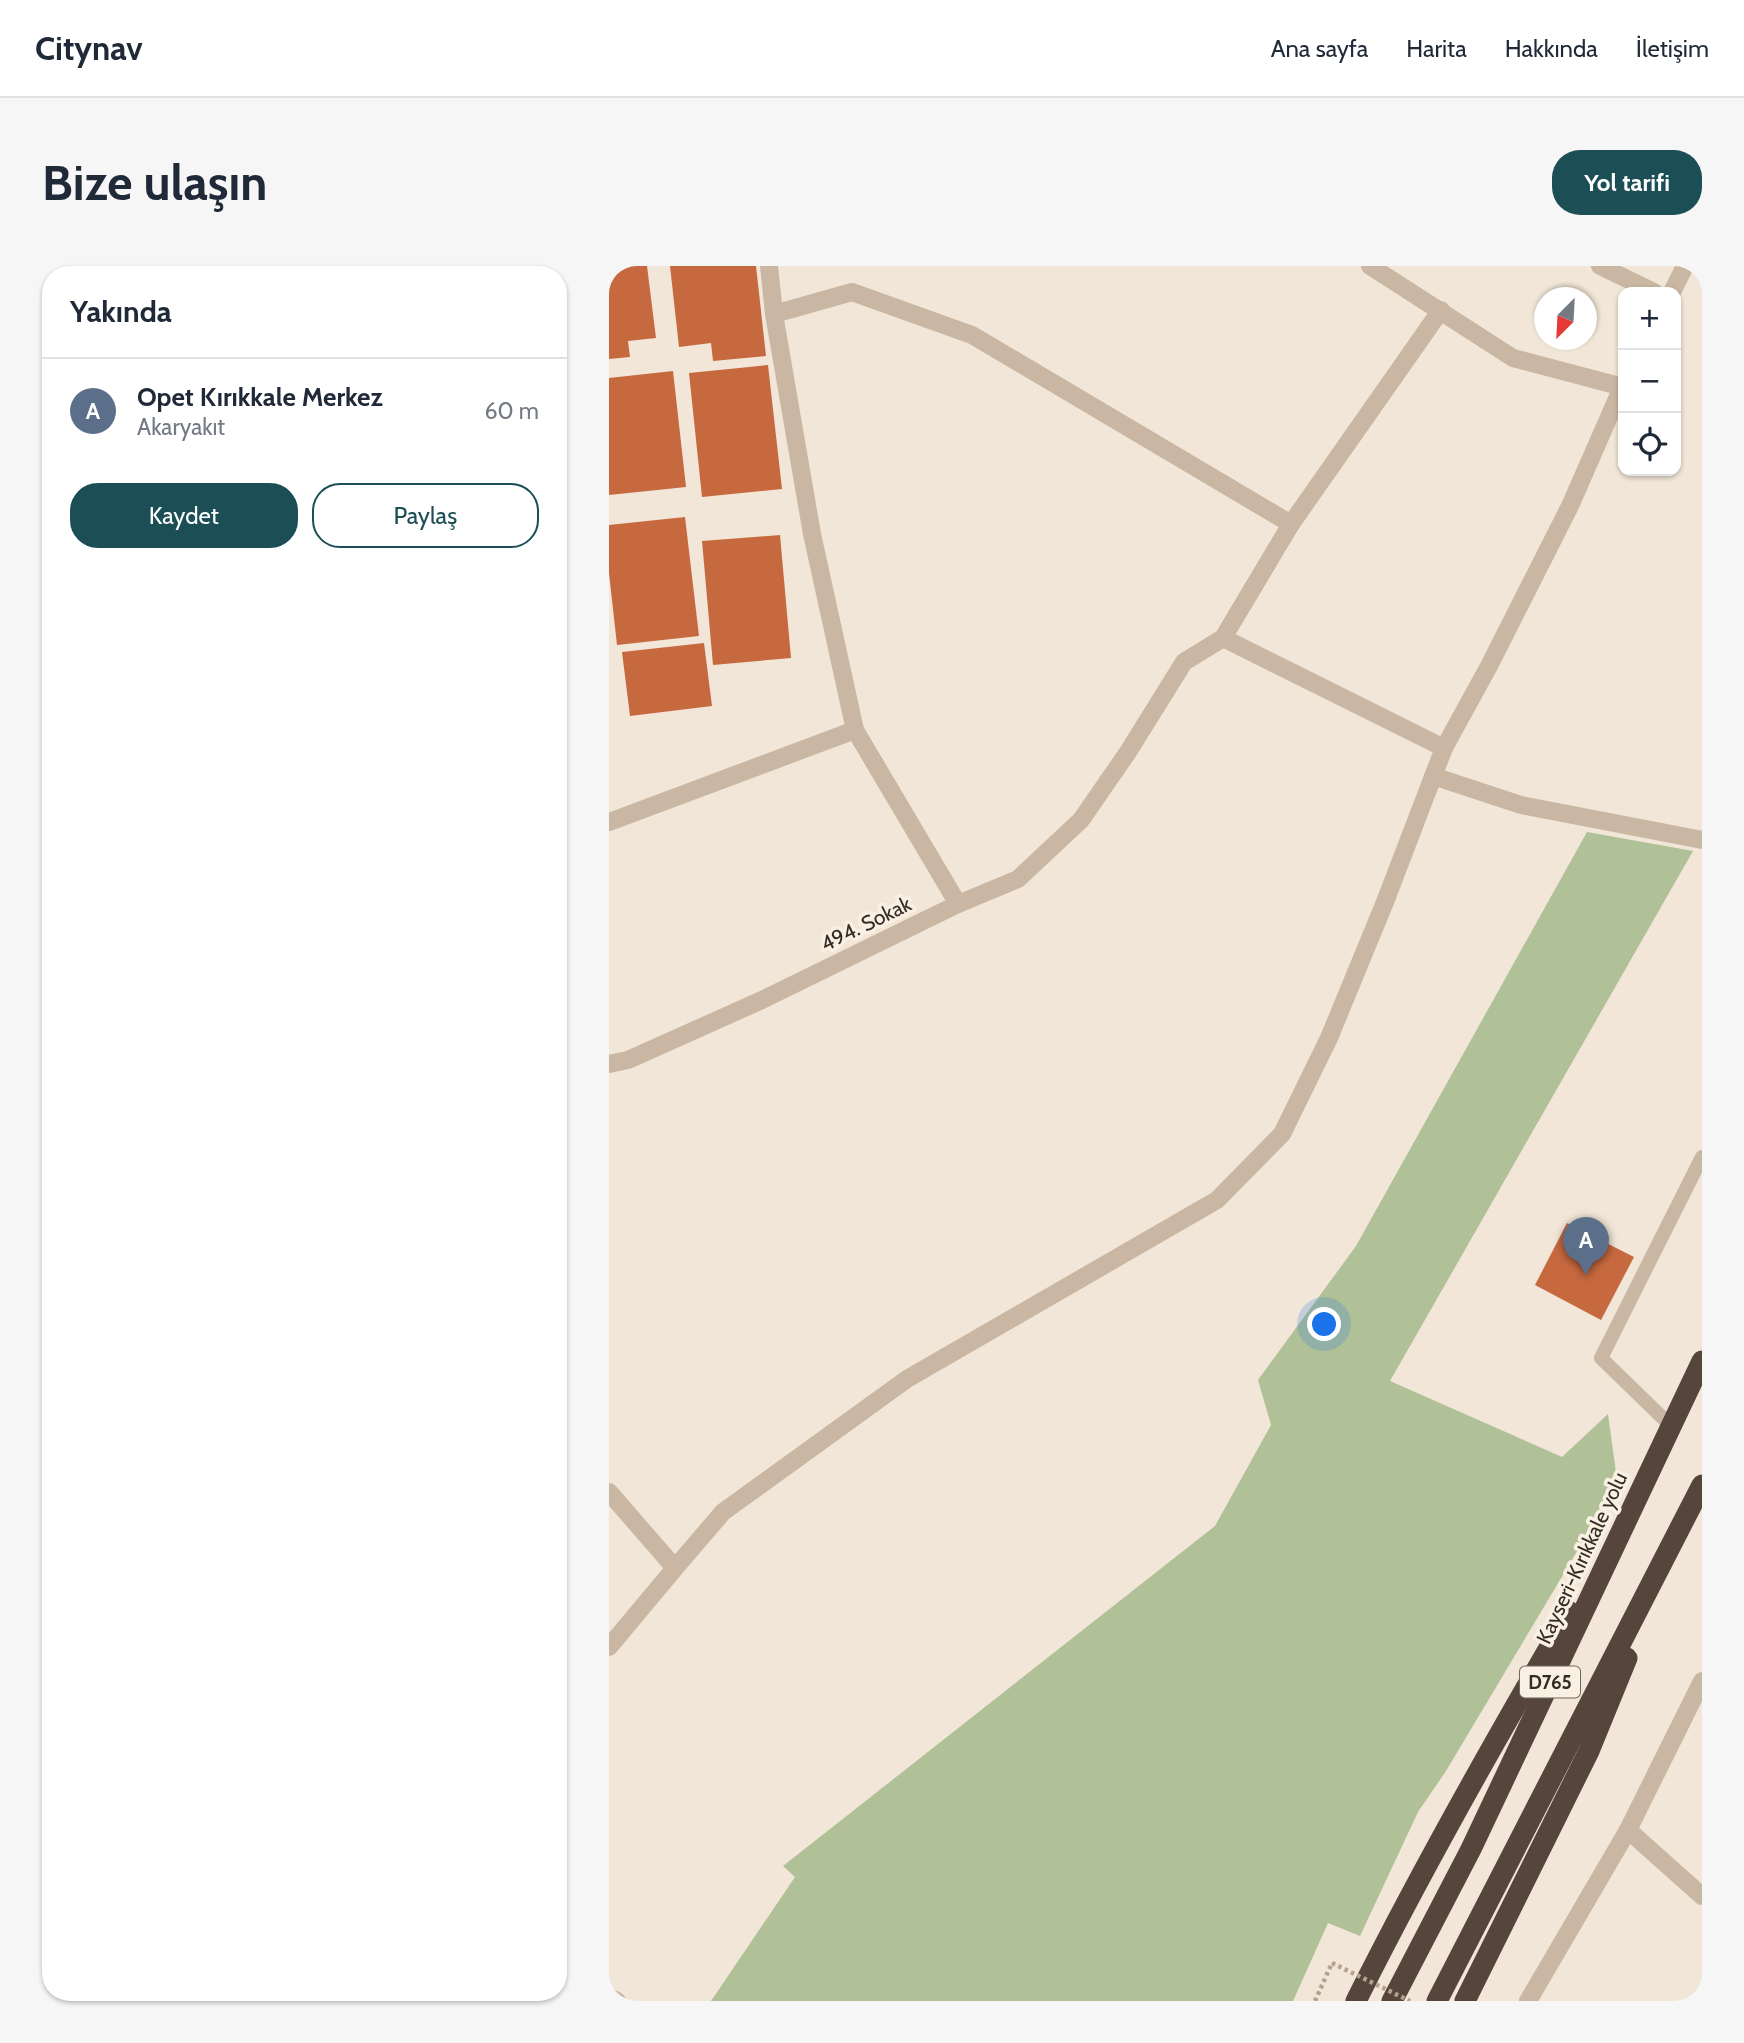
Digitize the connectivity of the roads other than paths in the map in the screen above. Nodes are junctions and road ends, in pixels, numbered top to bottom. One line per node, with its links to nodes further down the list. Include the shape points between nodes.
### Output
1 (769, 266): 8 (street)
2 (1370, 266): 7 (street)
3 (1600, 266): 5 (street)
4 (1685, 266): 6 (street)
5 (1644, 287)
6 (1674, 287)
7 (1441, 310): 9 (street, via 1513,358); 11 (street)
8 (774, 314): 11 (street, via 852,292 972,335); 13 (street, via 812,534)
9 (1618, 385)
10 (1618, 397): 14 (street, via 1570,506)
11 (1291, 524): 12 (street)
12 (1223, 638): 14 (street); 18 (street, 494. Sokak, via 1184,662 1081,820 1019,879)
13 (855, 730): 16 (street); 18 (street)
14 (1444, 748): 15 (street)
15 (1433, 776): 17 (street, via 1521,805); 27 (street, via 1329,1038 1282,1135 1217,1200 907,1379 723,1511)
16 (609, 822)
17 (1702, 840)
18 (958, 904): 19 (street, 494. Sokak, via 762,1000 628,1060)
19 (609, 1064)
20 (1702, 1157): 22 (lane, via 1601,1358)
21 (1702, 1361): 22 (highway, Kayseri-Kırıkkale yolu / D765)
22 (1671, 1426): 25 (highway, Kayseri-Kırıkkale yolu / D765)
23 (1702, 1485): 26 (highway, D765)
24 (609, 1492): 27 (street)
25 (1640, 1493): 34 (highway, via 1501,1730); 35 (highway, Kayseri-Kırıkkale yolu / D765, via 1471,1849)
26 (1686, 1517): 36 (highway, D765); 37 (highway, via 1589,1751)
27 (675, 1568): 28 (street)
28 (609, 1647)
29 (1702, 1681): 30 (street)
30 (1628, 1830): 31 (street); 38 (street)
31 (1702, 1896)
32 (609, 1997): 33 (street)
33 (617, 2001)
34 (1356, 2001)
35 (1392, 2001)
36 (1437, 2001)
37 (1465, 2001)
38 (1528, 2001)

